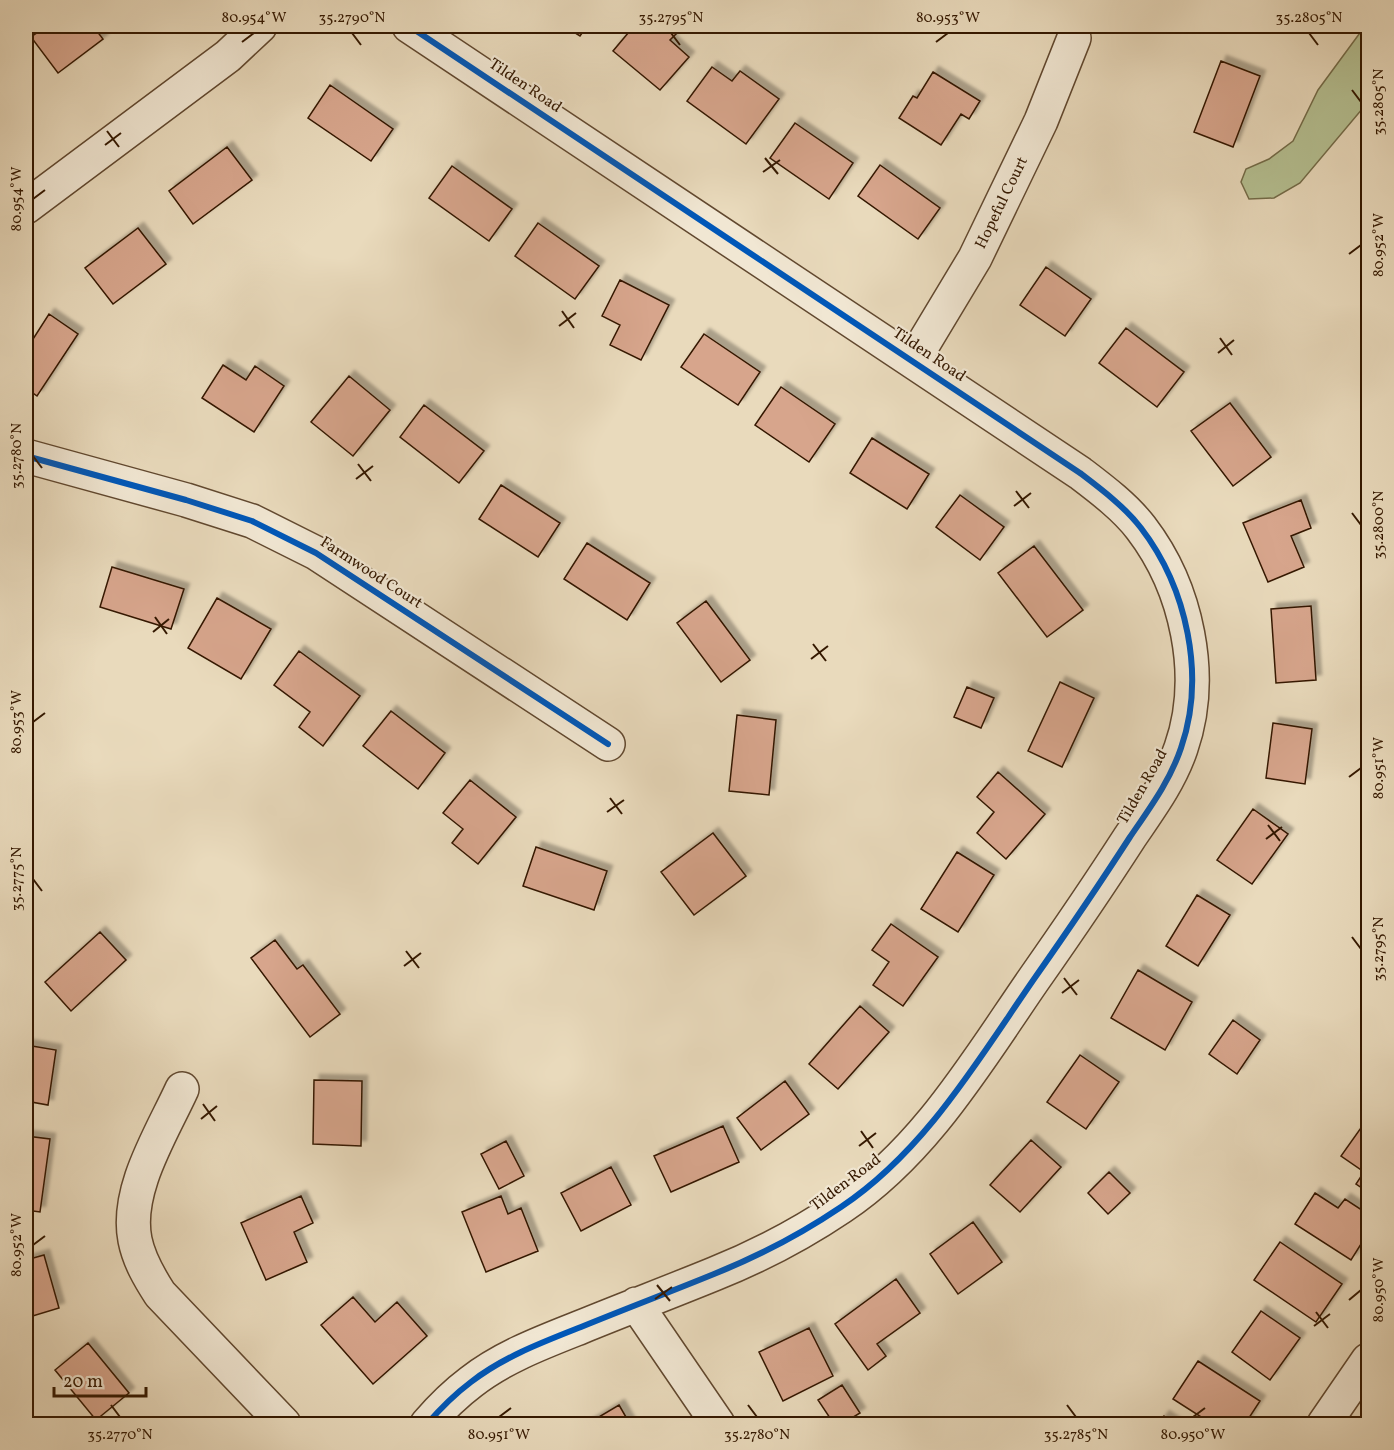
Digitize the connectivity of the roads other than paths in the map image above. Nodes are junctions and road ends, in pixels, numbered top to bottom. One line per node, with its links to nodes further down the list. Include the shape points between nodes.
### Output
1 (260, 26): 4 (street, via 228,56)
2 (409, 26): 5 (street, Tilden Road)
3 (1074, 38): 5 (street, Hopeful Court, via 1041,122 975,258)
4 (26, 207)
5 (914, 361): 9 (street, Tilden Road, via 1080,473 1140,527 1164,565 1180,603 1190,643 1192,683 1181,749 1163,786 1098,886 951,1100 900,1159 844,1206 781,1244)
6 (26, 456): 7 (street, Farmwood Court, via 252,521 316,553)
7 (608, 744)
8 (183, 1089): 11 (street, via 145,1168 134,1206 134,1239 148,1276 160,1294)
9 (636, 1304): 12 (street, Tilden Road, via 540,1343 490,1369 470,1382); 13 (street)
10 (1368, 1360): 14 (street)
11 (284, 1425)
12 (427, 1425)
13 (718, 1425)
14 (1324, 1425)

